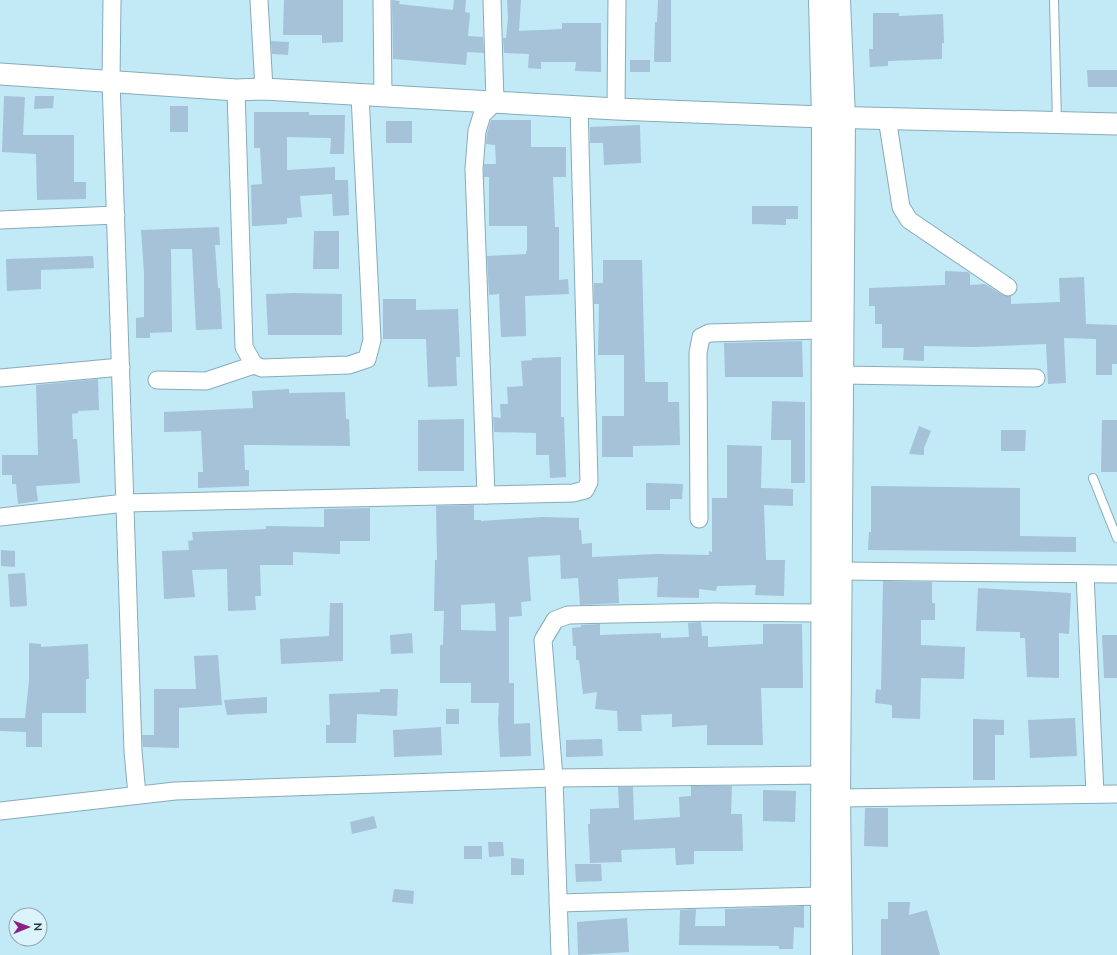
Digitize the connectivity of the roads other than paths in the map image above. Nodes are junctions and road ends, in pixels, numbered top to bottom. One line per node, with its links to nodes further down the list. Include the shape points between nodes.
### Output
1 (112, 0): 10 (street)
2 (259, 0): 11 (street)
3 (382, 0): 14 (street)
4 (492, 0): 15 (street)
5 (617, 0): 17 (street)
6 (820, 0): 18 (main road)
7 (839, 0): 18 (main road)
8 (1054, 0): 20 (lane)
9 (0, 74): 10 (street)
10 (111, 80): 12 (street); 22 (street)
11 (264, 89): 12 (street); 13 (street)
12 (236, 90): 26 (street, via 244,347)
13 (360, 95): 14 (street); 26 (street, via 372,340 367,359 349,365 262,368)
14 (383, 96): 15 (street)
15 (495, 102): 16 (street); 33 (street, via 482,115 480,121 474,169)
16 (579, 107): 17 (street); 33 (street, via 589,482 585,490 573,493)
17 (616, 109): 18 (street)
18 (833, 117): 19 (street); 25 (main road); 28 (main road)
19 (886, 118): 20 (street); 24 (street, via 902,207 909,220)
20 (1057, 122): 21 (street)
21 (1117, 124)
22 (116, 215): 23 (street); 27 (street)
23 (0, 220)
24 (1008, 288)
25 (822, 330): 36 (street, via 709,333 701,337 698,352); 41 (main road)
26 (254, 365): 31 (street, via 206,381)
27 (121, 367): 29 (street); 34 (street)
28 (842, 375): 30 (street); 38 (main road)
29 (0, 378)
30 (1036, 378)
31 (157, 380)
32 (1093, 478): 37 (lane)
33 (486, 495): 34 (street)
34 (125, 503): 35 (street); 46 (street, via 133,751)
35 (0, 517)
36 (699, 519)
37 (1117, 538)
38 (841, 571): 39 (street); 47 (main road)
39 (1085, 574): 40 (street); 44 (street)
40 (1117, 574)
41 (822, 613): 42 (main road); 43 (street, via 591,614 568,615 555,620 543,640)
42 (822, 775): 43 (street); 49 (main road)
43 (554, 778): 46 (street, via 175,791); 50 (street)
44 (1095, 794): 45 (street); 47 (street)
45 (1117, 794)
46 (137, 795): 48 (street)
47 (839, 798): 53 (main road)
48 (0, 811)
49 (822, 896): 50 (street); 52 (main road)
50 (558, 903): 51 (street)
51 (560, 955)
52 (822, 955)
53 (841, 955)

